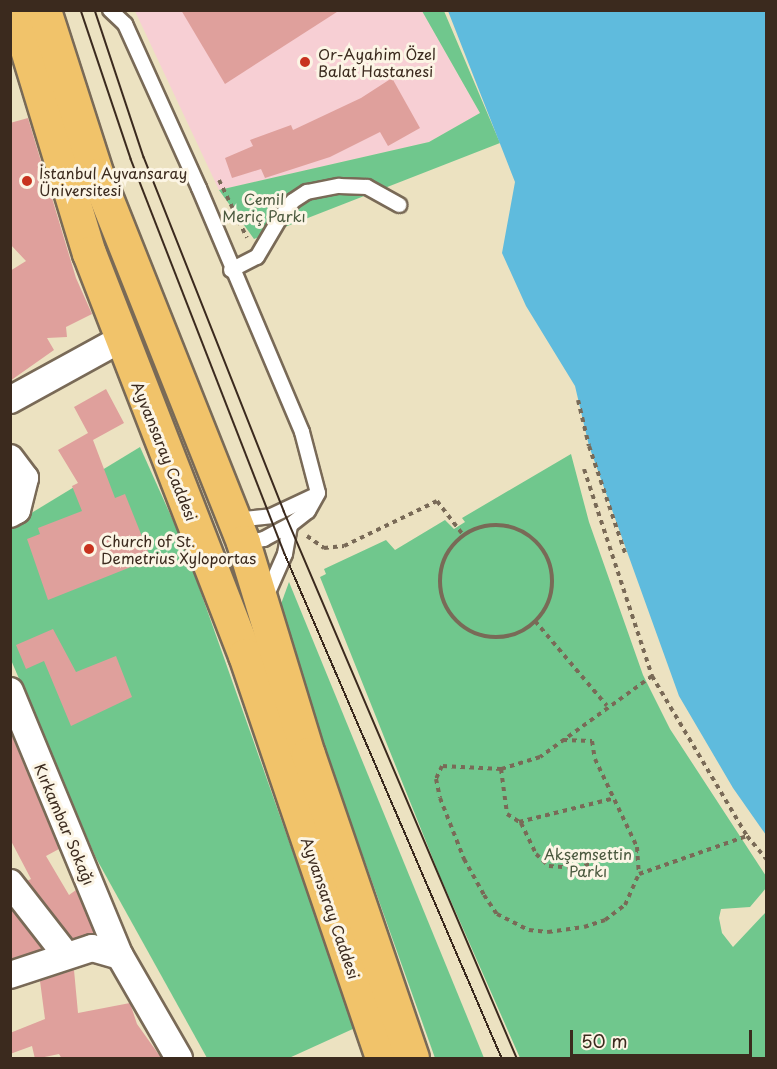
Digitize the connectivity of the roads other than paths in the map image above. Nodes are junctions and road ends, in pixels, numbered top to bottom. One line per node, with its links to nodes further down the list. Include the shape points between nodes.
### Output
1 (15, 10): 6 (main road, Ayvansaray Caddesi, via 78,218)
2 (44, 10): 13 (main road, Ayvansaray Caddesi, via 101,184)
3 (110, 10): 5 (lane, via 125,24 146,66)
4 (399, 205): 5 (lane, via 367,187 339,186 307,192 293,201 256,257)
5 (231, 270): 9 (lane, via 302,432)
6 (121, 339): 7 (street); 10 (main road, Ayvansaray Caddesi)
7 (10, 400)
8 (10, 458): 11 (street, via 25,478 17,510)
9 (318, 493): 12 (lane, via 308,512); 13 (lane)
10 (182, 496): 13 (main road, via 212,525); 21 (main road, Ayvansaray Caddesi, via 245,656)
11 (10, 514)
12 (290, 525): 13 (lane, via 258,541); 14 (lane, via 285,554)
13 (239, 531): 14 (main road, Ayvansaray Caddesi)
14 (263, 604): 22 (main road, Ayvansaray Caddesi, via 308,754)
15 (10, 691): 18 (street, Kırkambar Sokağı)
16 (10, 883): 17 (street)
17 (66, 955): 18 (street, via 92,948); 19 (street)
18 (120, 956): 20 (street, Kırkambar Sokağı)
19 (10, 975)
20 (179, 1059)
21 (382, 1059)
22 (412, 1059)

